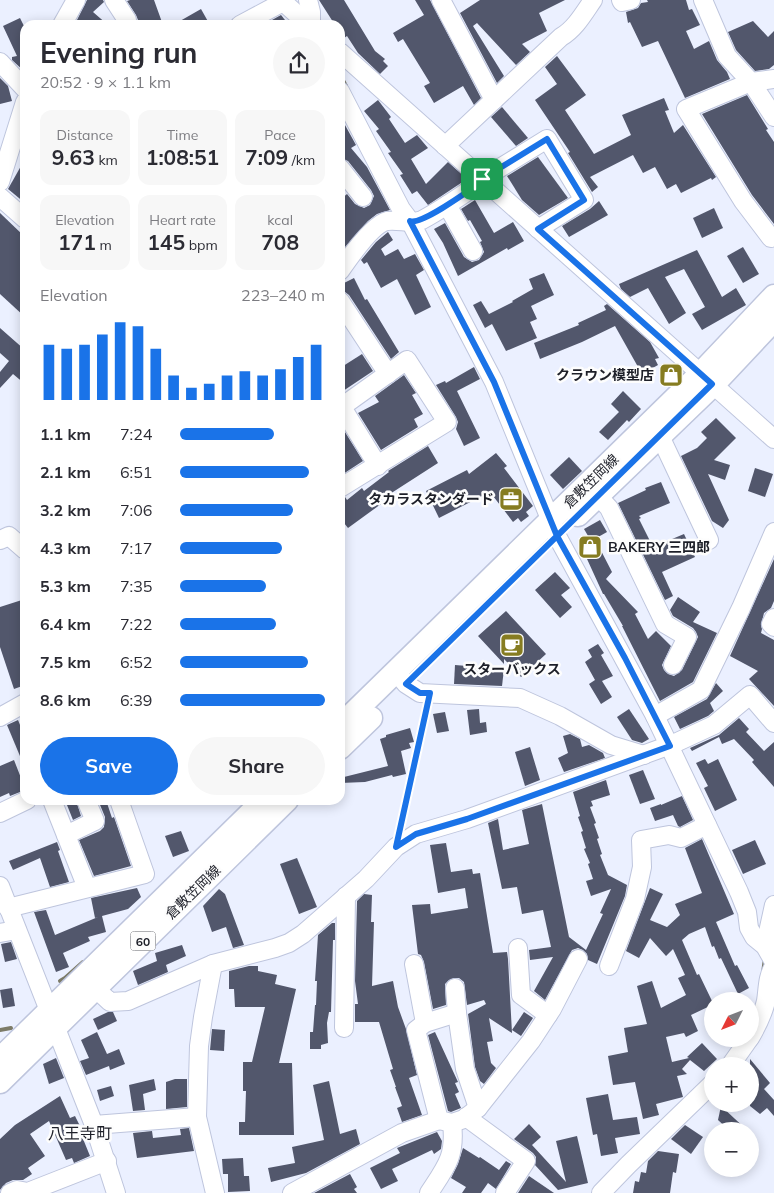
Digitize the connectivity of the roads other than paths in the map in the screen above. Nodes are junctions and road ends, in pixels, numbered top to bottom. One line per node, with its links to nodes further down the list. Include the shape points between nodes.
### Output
1 (76, 0): 10 (street)
2 (114, 0): 11 (street)
3 (308, 0): 9 (street, via 311,12)
4 (441, 0): 18 (street)
5 (593, 0): 18 (street, via 577,23)
6 (621, 0): 7 (street)
7 (631, 0)
8 (703, 0): 16 (street, via 727,56)
9 (296, 13): 12 (street)
10 (65, 20)
11 (127, 20)
12 (263, 20)
13 (345, 56): 22 (street)
14 (0, 62): 17 (street)
15 (774, 79): 16 (street)
16 (751, 82): 20 (street); 32 (street, via 686,109 743,201 771,238)
17 (20, 83)
18 (494, 100): 22 (street)
19 (345, 101): 30 (street, via 401,209)
20 (774, 117)
21 (20, 118): 25 (street)
22 (445, 146): 23 (street)
23 (483, 180): 28 (street); 31 (street); 31 (street, via 547,139 584,200)
24 (345, 181): 26 (street)
25 (0, 182)
26 (363, 196)
27 (0, 197): 29 (street)
28 (447, 205): 30 (street); 33 (street)
29 (20, 215)
30 (414, 221): 34 (street, via 382,223); 47 (street, via 494,382)
31 (538, 229): 39 (street)
32 (774, 236)
33 (473, 251)
34 (345, 260)
35 (774, 296): 39 (main road, 倉敷笠岡線)
36 (345, 309): 38 (street)
37 (774, 320): 39 (main road, 倉敷笠岡線)
38 (388, 374): 40 (street); 44 (street, via 407,360 447,422)
39 (706, 379): 42 (main road, 倉敷笠岡線); 43 (street); 47 (main road, 倉敷笠岡線)
40 (345, 403)
41 (345, 412): 44 (street)
42 (660, 436): 46 (main road, 倉敷笠岡線); 50 (street)
43 (774, 439)
44 (378, 466): 45 (street)
45 (345, 485)
46 (598, 496): 47 (main road, 倉敷笠岡線); 54 (street, via 609,508 665,624 687,637)
47 (554, 528): 55 (main road, 倉敷笠岡線); 57 (street)
48 (774, 532): 57 (street, via 701,690)
49 (4, 538): 51 (street)
50 (709, 540)
51 (20, 547)
52 (774, 618): 53 (street, via 771,624)
53 (774, 627)
54 (673, 665)
55 (401, 678): 59 (main road, 倉敷笠岡線); 61 (main road, 倉敷笠岡線); 63 (street, via 420,693 520,698 560,716 610,745)
56 (20, 706): 58 (street)
57 (659, 714): 62 (street)
58 (0, 717)
59 (345, 720)
60 (774, 723): 62 (street, via 750,695 719,721)
61 (345, 742)
62 (674, 744): 63 (street); 71 (street)
63 (644, 755): 75 (street, via 467,819 416,834 396,847)
64 (20, 804): 70 (street)
65 (54, 805): 72 (street)
66 (88, 805): 72 (street, via 95,821)
67 (121, 805): 74 (street, via 145,874)
68 (259, 805): 92 (main road, 倉敷笠岡線 / 60)
69 (282, 805): 88 (main road, 倉敷笠岡線 / 60)
70 (0, 814)
71 (707, 825): 80 (street, via 740,892 749,928); 86 (street, via 681,838 669,835 641,840 642,867 635,899)
72 (66, 835): 74 (street)
73 (0, 886): 77 (street)
74 (87, 888): 77 (street)
75 (346, 896): 84 (street, via 289,943); 95 (street)
76 (774, 905): 80 (street)
77 (8, 908): 78 (street)
78 (17, 930): 79 (street); 92 (street)
79 (0, 933)
80 (760, 942): 83 (street)
81 (518, 948): 91 (street, via 521,995)
82 (578, 959): 91 (street)
83 (774, 962)
84 (213, 964): 88 (street, via 128,1000 110,1002); 99 (street, via 199,1046)
85 (414, 964): 94 (street)
86 (610, 966)
87 (774, 966): 93 (street, via 768,978 766,1001)
88 (95, 988): 92 (main road, 倉敷笠岡線 / 60)
89 (455, 988): 90 (street)
90 (457, 1013): 94 (street); 100 (street, via 465,1069)
91 (548, 1015): 100 (street, via 518,1060)
92 (53, 1019): 96 (main road, 倉敷笠岡線 / 60); 97 (main road, 倉敷笠岡線 / 60); 101 (street)
93 (759, 1022)
94 (425, 1023): 100 (street, via 416,1030)
95 (344, 1028)
96 (0, 1059)
97 (0, 1082)
98 (704, 1092): 110 (street)
99 (197, 1117): 101 (street); 106 (street)
100 (459, 1117): 107 (street, via 402,1133); 108 (street, via 452,1153); 109 (street, via 526,1161)
101 (94, 1125): 102 (street)
102 (107, 1161): 103 (street); 105 (street)
103 (28, 1192): 104 (street, via 17,1190)
104 (10, 1193)
105 (116, 1193)
106 (215, 1193)
107 (292, 1193)
108 (429, 1193)
109 (505, 1193)
110 (601, 1193)

